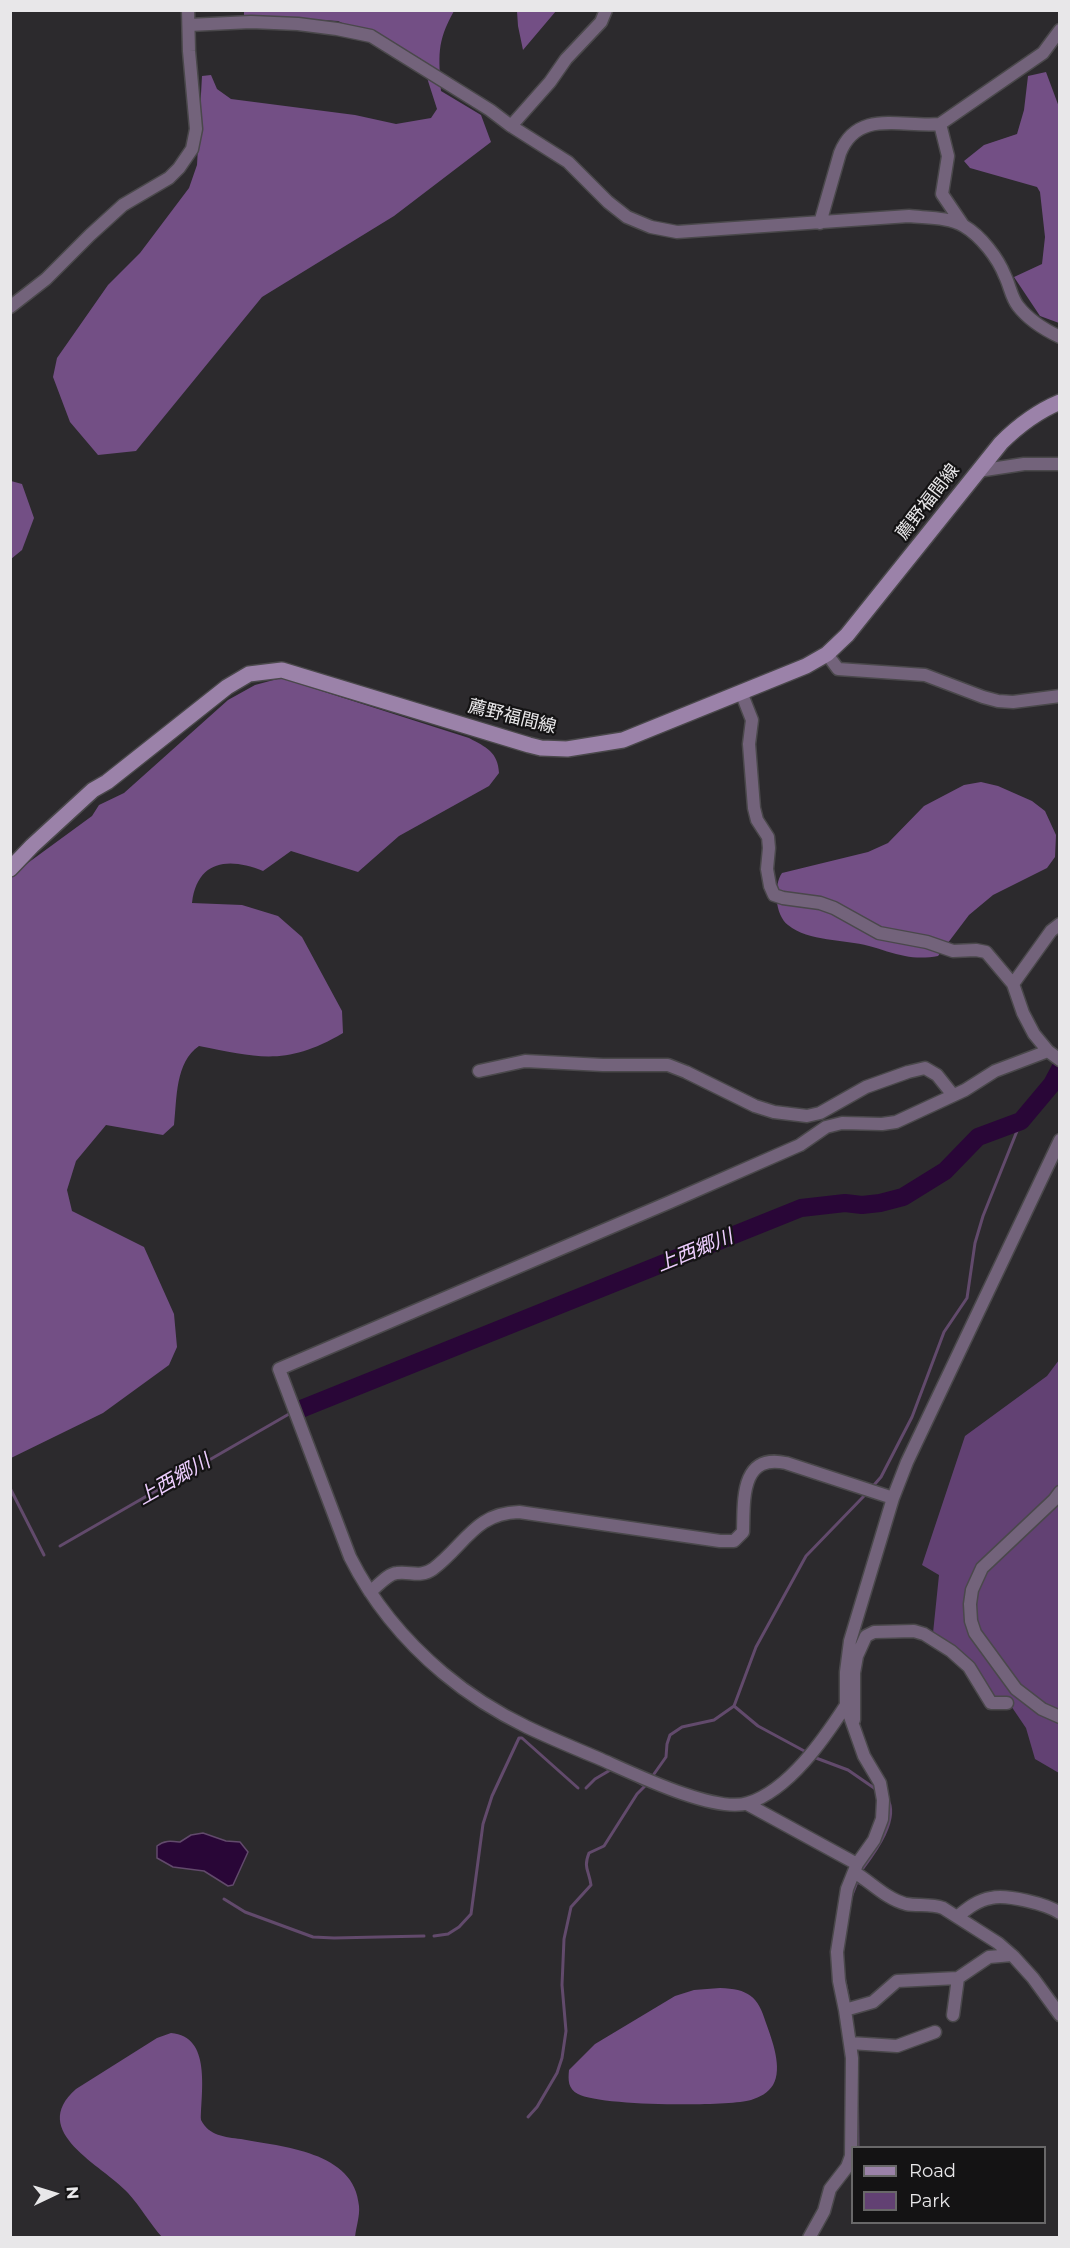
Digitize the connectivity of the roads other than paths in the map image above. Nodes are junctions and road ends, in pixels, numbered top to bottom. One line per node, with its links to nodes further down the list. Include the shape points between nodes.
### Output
1 (188, 10): 3 (street)
2 (606, 10): 6 (street, via 601,22)
3 (189, 25): 6 (street, via 298,24 371,36); 9 (street, via 196,129 187,158 170,178 123,205 46,279)
4 (1059, 30): 5 (street, via 1043,53)
5 (940, 124): 7 (street, via 878,123 854,132 843,144); 8 (street, via 948,156 942,194)
6 (511, 126): 7 (street, via 568,162 627,218 651,227 677,232)
7 (820, 223): 8 (street, via 909,216)
8 (963, 225): 10 (street, via 993,255 1018,306)
9 (10, 307)
10 (1059, 337)
11 (1059, 402): 13 (main road, 薦野福間線, via 1022,423)
12 (1059, 464): 13 (street, via 1024,464)
13 (978, 471): 14 (main road, 薦野福間線, via 847,635)
14 (827, 654): 15 (main road, 薦野福間線); 16 (street, via 838,669 925,675 998,701)
15 (741, 692): 17 (main road, 薦野福間線, via 623,740 554,749 529,745 282,670 249,674 93,790); 19 (street, via 752,720 748,744 754,808 768,837 767,869 774,895 834,908 879,933 953,951 986,952)
16 (1059, 696)
17 (10, 869)
18 (1059, 924): 19 (street)
19 (1013, 984): 20 (street, via 1034,1034)
20 (1053, 1055): 22 (street, via 995,1071)
21 (478, 1071): 22 (street, via 525,1061 668,1065 755,1106 807,1116 820,1113 866,1087 925,1068 937,1075)
22 (953, 1095): 26 (street, via 896,1122 842,1123 826,1128 800,1145 279,1369 350,1557)
23 (1059, 1140): 25 (street)
24 (1059, 1492): 29 (street, via 982,1568 970,1604 975,1633 1016,1689)
25 (893, 1498): 26 (street, via 786,1463 765,1462 748,1477 743,1532 734,1541 506,1513 486,1520 433,1569 415,1575 397,1573); 28 (street, via 850,1641)
26 (370, 1592): 31 (street, via 392,1621 442,1672 521,1724 661,1786 719,1803)
27 (1006, 1703): 30 (street, via 991,1703 969,1667 924,1634 874,1632 866,1636 857,1656)
28 (846, 1706): 30 (street); 31 (street, via 801,1766)
29 (1059, 1717)
30 (854, 1727): 32 (street, via 883,1795 882,1819)
31 (747, 1804): 32 (street)
32 (856, 1868): 34 (street, via 892,1899 934,1905); 37 (street, via 844,1905 837,1952)
33 (1059, 1913): 34 (street, via 1035,1904 994,1897 972,1905)
34 (958, 1916): 35 (street)
35 (1012, 1955): 36 (street, via 989,1957); 39 (street)
36 (958, 1978): 37 (street, via 897,1981 873,2002); 38 (street)
37 (845, 2010): 41 (street)
38 (953, 2015)
39 (1059, 2015)
40 (935, 2032): 41 (street, via 897,2046)
41 (849, 2043): 42 (street)
42 (851, 2146)
43 (851, 2158): 44 (street, via 830,2189 824,2211)
44 (809, 2238)

